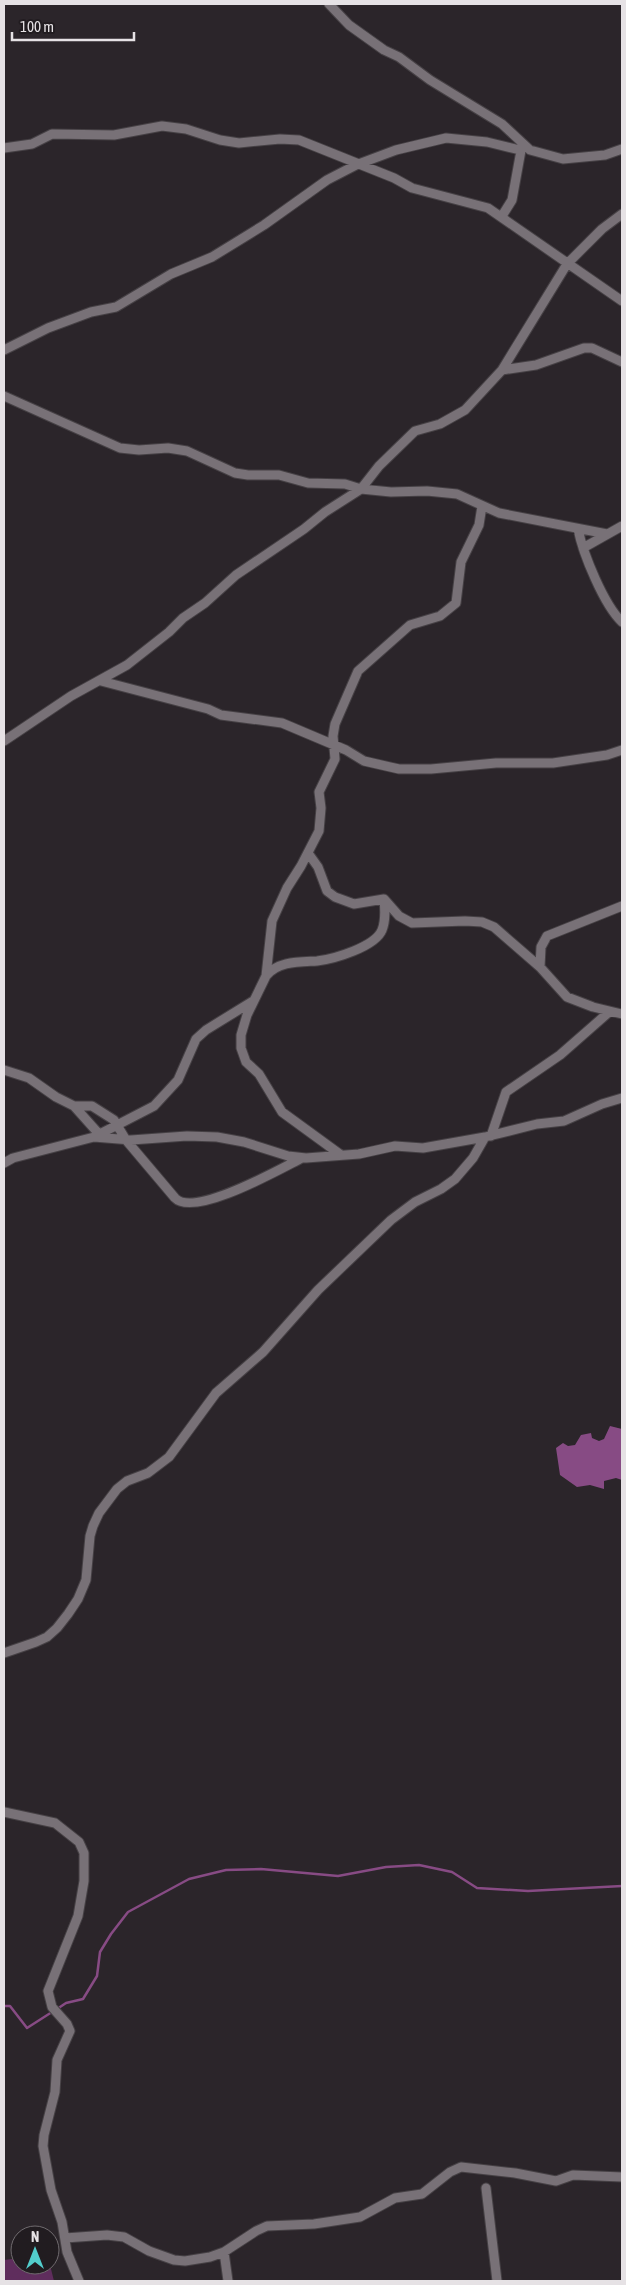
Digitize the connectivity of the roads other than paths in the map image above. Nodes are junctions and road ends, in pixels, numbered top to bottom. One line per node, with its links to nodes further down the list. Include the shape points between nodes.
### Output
1 (329, 4): 2 (street, via 348,25 384,50 502,124)
2 (521, 147): 4 (street, via 564,159 605,155); 5 (street, via 446,138 396,150); 7 (street, via 512,200)
3 (4, 148): 5 (street, via 32,144 52,134 114,135 173,127 239,143 299,140)
4 (622, 149)
5 (356, 165): 7 (street, via 412,188 480,205); 10 (street, via 326,180 264,225 212,257 171,274 116,307 91,312 48,328)
6 (622, 214): 8 (street)
7 (502, 216): 8 (street)
8 (567, 264): 9 (street); 12 (street)
9 (622, 301)
10 (4, 350)
11 (622, 362): 12 (street, via 592,348 536,365)
12 (502, 370): 14 (street, via 465,410 440,424 415,431 405,439)
13 (4, 396): 14 (street, via 120,448 168,448 187,452 235,473 279,475 308,483 345,484)
14 (361, 489): 15 (street, via 441,492 466,497); 21 (street, via 236,576 144,652)
15 (482, 506): 17 (street, via 499,513); 23 (street, via 479,525 461,562 456,603 440,616 410,625 358,671 335,724)
16 (622, 526): 18 (street)
17 (578, 530): 18 (street); 19 (street)
18 (606, 534): 19 (street)
19 (583, 548): 20 (street, via 610,607)
20 (622, 622)
21 (101, 681): 22 (street, via 71,696); 23 (street, via 221,715 277,722)
22 (4, 741)
23 (334, 746): 24 (street, via 369,762 410,770 496,763 553,763); 25 (street, via 335,760 319,792 319,831)
24 (622, 750)
25 (308, 853): 26 (street, via 318,867 327,891 335,897 354,904); 29 (street, via 272,921)
26 (384, 899): 28 (street, via 399,916 412,923 465,921 494,927); 29 (street, via 383,925 374,939 344,955 275,967)
27 (622, 906): 28 (street, via 547,936 541,947)
28 (540, 966): 31 (street, via 567,997)
29 (266, 976): 30 (street)
30 (256, 999): 36 (street, via 196,1039 178,1080 162,1099); 40 (street, via 242,1034 241,1048 246,1062 259,1074 282,1112)
31 (609, 1012): 32 (street); 38 (street, via 560,1055 506,1092)
32 (622, 1014)
33 (4, 1070): 35 (street, via 30,1078)
34 (622, 1098): 38 (street, via 564,1121 537,1124)
35 (74, 1106): 36 (street, via 92,1106); 37 (street)
36 (118, 1124): 37 (street); 39 (street)
37 (96, 1136): 39 (street); 42 (street)
38 (488, 1137): 40 (street, via 423,1148 395,1146); 43 (street, via 455,1179 391,1220 318,1290 264,1352 216,1393 169,1457 148,1474 117,1489 93,1526 86,1580 68,1614 46,1637)
39 (126, 1140): 41 (street, via 217,1137); 41 (street, via 175,1198 188,1204 218,1198)
40 (341, 1155): 41 (street)
41 (303, 1158)
42 (4, 1163)
43 (4, 1653)
44 (4, 1812): 47 (street, via 55,1823 79,1842 84,1853 84,1880 78,1916 48,1991 52,2007 68,2024 70,2031 57,2060 55,2092 43,2140 51,2190)
45 (622, 2177): 48 (street, via 573,2175 556,2181 461,2167 422,2194 395,2198 360,2217 314,2224 267,2226)
46 (486, 2188): 51 (street)
47 (64, 2238): 48 (street, via 124,2237 149,2251 180,2261); 49 (street)
48 (224, 2252): 50 (street)
49 (79, 2281)
50 (228, 2281)
51 (497, 2281)

